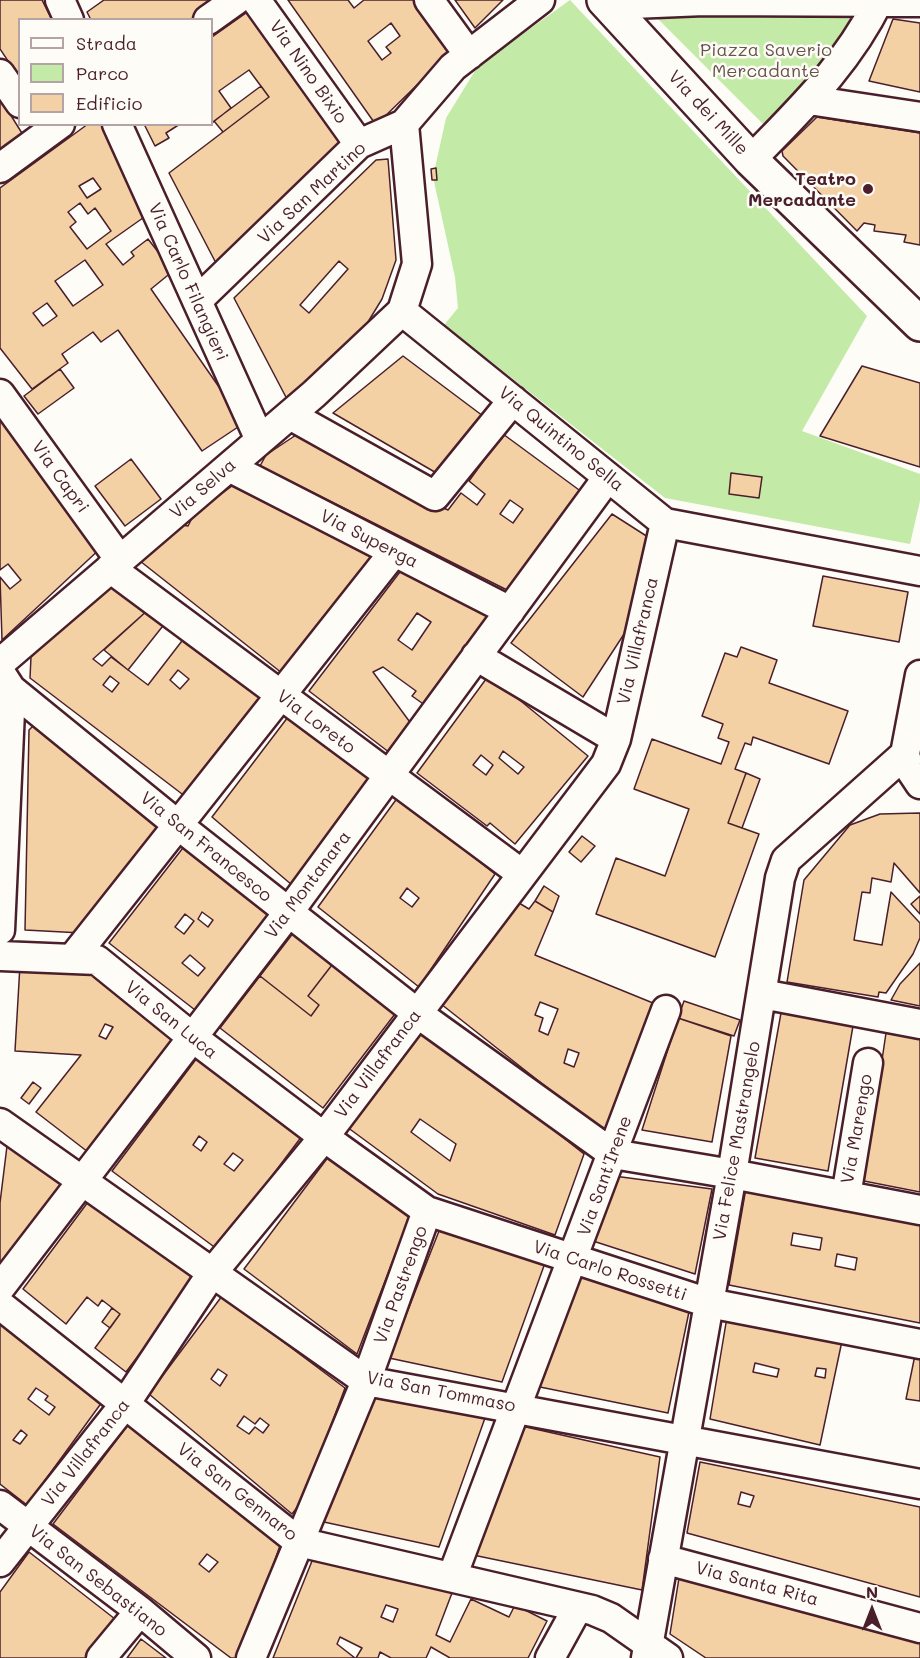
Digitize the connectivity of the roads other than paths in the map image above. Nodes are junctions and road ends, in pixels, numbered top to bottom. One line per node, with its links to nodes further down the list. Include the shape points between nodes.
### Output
1 (60, 0): 10 (street)
2 (236, 0): 11 (street)
3 (256, 0): 20 (street, Via Nino Bixio)
4 (429, 0): 12 (street)
5 (540, 0): 12 (street, Via San Martino)
6 (879, 0): 7 (street); 9 (street); 15 (street, via 854,46)
7 (704, 1): 8 (street)
8 (606, 2): 21 (street, Via dei Mille)
9 (920, 2)
10 (68, 18)
11 (211, 18)
12 (469, 55): 17 (street, Via San Martino, via 453,67)
13 (0, 74): 14 (street)
14 (18, 100)
15 (809, 100): 16 (street); 21 (street)
16 (920, 117)
17 (404, 124): 20 (street, Via San Martino); 24 (street, via 417,264)
18 (118, 126): 23 (street, Via Carlo Filangieri)
19 (46, 129): 22 (street)
20 (359, 144): 23 (street, Via San Martino)
21 (751, 160): 25 (street, Via dei Mille)
22 (0, 168)
23 (197, 301): 29 (street, Via Carlo Filangieri)
24 (402, 311): 27 (street, Via Quintino Sella); 28 (street, Via Selva)
25 (920, 324)
26 (0, 394): 34 (street, Via Capri)
27 (513, 400): 28 (street, via 435,496); 31 (street, Via Quintino Sella)
28 (290, 415): 29 (street, Via Selva)
29 (260, 440): 30 (street, Via Selva)
30 (229, 467): 33 (street, Via Superga); 34 (street, Via Selva)
31 (608, 477): 32 (street, Via Quintino Sella); 36 (street, Via Montanara)
32 (665, 523): 35 (street, Via Quintino Sella); 41 (street, Via Villafranca)
33 (394, 552): 36 (street, Via Superga); 40 (street)
34 (115, 564): 38 (street, Via Selva); 40 (street, Via Loreto)
35 (920, 571)
36 (510, 611): 37 (street, Via Montanara)
37 (476, 656): 41 (street); 43 (street, Via Montanara)
38 (4, 675): 45 (street, Via San Francesco); 48 (street)
39 (920, 675): 42 (street)
40 (281, 695): 43 (street, Via Loreto); 45 (street)
41 (616, 739): 46 (street, Via Villafranca, via 606,764)
42 (905, 754): 44 (street); 51 (street, Via Felice Mastrangelo, via 786,861)
43 (389, 776): 46 (street, Via Loreto); 47 (street, Via Montanara)
44 (920, 784)
45 (178, 825): 47 (street, Via San Francesco); 50 (street)
46 (522, 874): 53 (street, Via Villafranca)
47 (288, 913): 53 (street, Via San Francesco); 55 (street, Via Montanara)
48 (0, 930)
49 (0, 956): 50 (street, Via San Luca)
50 (72, 959): 55 (street, Via San Luca, via 97,960)
51 (762, 994): 54 (street); 60 (street, Via Felice Mastrangelo)
52 (666, 1010): 59 (street, Via Sant'Irene)
53 (417, 1013): 58 (street, Via Villafranca); 59 (street, Via San Francesco)
54 (920, 1024)
55 (192, 1037): 58 (street, Via San Luca); 61 (street, Via Montanara)
56 (868, 1063): 62 (street, Via Marengo)
57 (0, 1123): 61 (street, Via San Tommaso)
58 (324, 1137): 64 (street, Via Carlo Rossetti); 66 (street, Via Villafranca)
59 (613, 1154): 60 (street, Via San Francesco); 65 (street, Via Sant'Irene)
60 (732, 1174): 62 (street, Via San Francesco); 68 (street, Via Felice Mastrangelo)
61 (82, 1180): 66 (street, Via San Tommaso); 67 (street, Via Montanara)
62 (846, 1196): 63 (street, Via San Francesco)
63 (920, 1210)
64 (427, 1211): 65 (street, Via Carlo Rossetti); 71 (street, Via Pastrengo)
65 (573, 1260): 68 (street, Via Carlo Rossetti); 73 (street, Via Sant'Irene)
66 (212, 1273): 71 (street, Via San Tommaso); 72 (street, Via Villafranca)
67 (0, 1288)
68 (709, 1303): 70 (street, Via Carlo Rossetti); 74 (street, Via Felice Mastrangelo)
69 (0, 1305): 72 (street, Via San Gennaro)
70 (920, 1344)
71 (366, 1381): 73 (street, Via San Tommaso); 78 (street, Via Pastrengo)
72 (125, 1404): 77 (street, Via Villafranca); 78 (street, Via San Gennaro)
73 (515, 1407): 74 (street, Via San Tommaso); 81 (street, Via Sant'Irene)
74 (685, 1438): 75 (street, Via San Tommaso); 79 (street, Via Felice Mastrangelo)
75 (920, 1484)
76 (0, 1505): 77 (street, Via San Sebastiano)
77 (28, 1527): 80 (street, Via Villafranca); 83 (street, Via San Sebastiano)
78 (299, 1542): 81 (street, Via San Gennaro); 88 (street, Via Pastrengo)
79 (663, 1559): 84 (street, Via Santa Rita); 85 (street, Via Felice Mastrangelo)
80 (0, 1562)
81 (452, 1576): 82 (street, Via San Gennaro)
82 (578, 1607): 85 (street, Via San Gennaro, via 611,1618); 89 (street)
83 (140, 1611): 86 (street); 87 (street, Via San Sebastiano)
84 (920, 1628)
85 (654, 1653)
86 (101, 1658)
87 (196, 1658)
88 (251, 1658)
89 (550, 1658)

